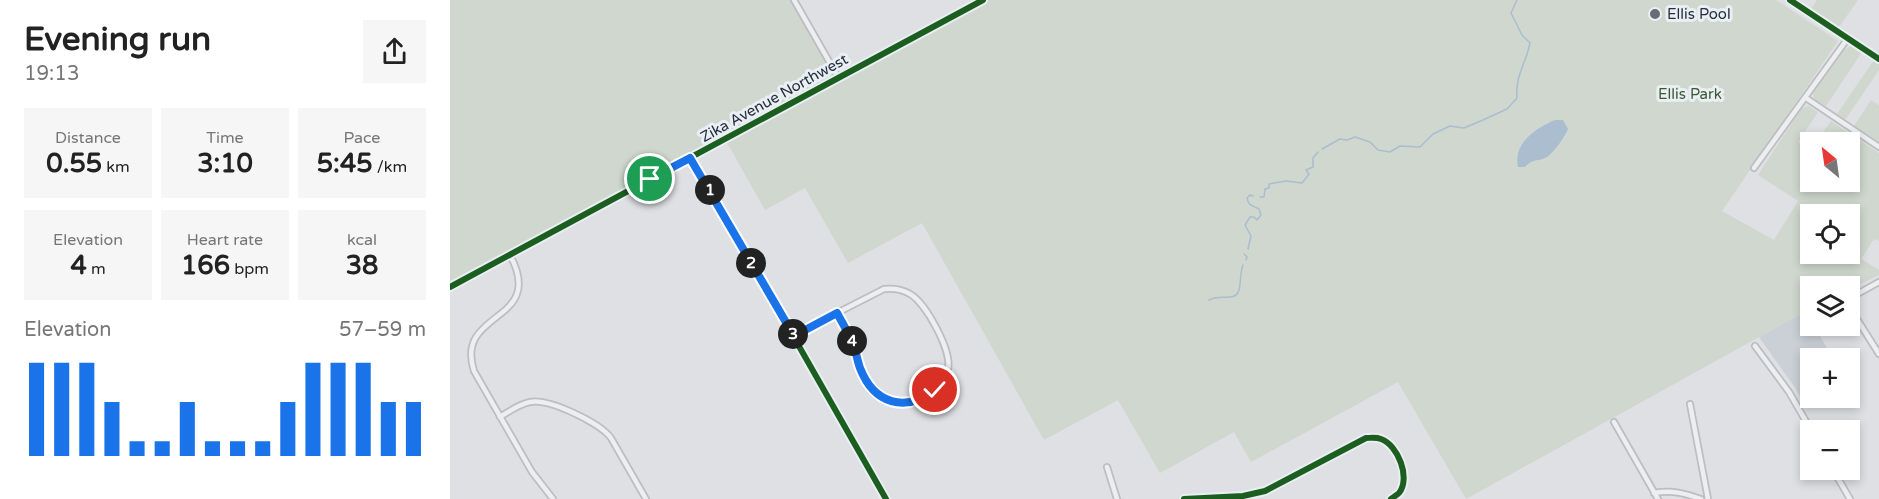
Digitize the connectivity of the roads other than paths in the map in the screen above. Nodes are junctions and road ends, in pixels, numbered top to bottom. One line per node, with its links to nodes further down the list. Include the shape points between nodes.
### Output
1 (794, 0): 6 (street)
2 (983, 0): 6 (street, Zika Avenue Northwest)
3 (1790, 0): 4 (street)
4 (1848, 38): 5 (street); 7 (street)
5 (1879, 59)
6 (838, 77): 9 (street, Zika Avenue Northwest)
7 (1806, 98): 8 (street); 10 (street)
8 (1879, 147)
9 (690, 158): 11 (street, Zika Avenue Northwest); 17 (street)
10 (1754, 168)
11 (510, 255): 13 (street, Zika Avenue Northwest); 21 (street, via 520,279 513,303 481,329 471,347 474,371)
12 (1879, 282): 14 (street)
13 (450, 287)
14 (1860, 292)
15 (837, 313): 15 (street, via 853,343 861,371 881,397 909,403 928,395 941,383 948,369 947,351 915,297 884,290); 17 (street)
16 (1860, 324): 19 (street)
17 (794, 336): 29 (street)
18 (1755, 346): 22 (street)
19 (1879, 354)
20 (1690, 404): 35 (street)
21 (500, 417): 27 (street); 28 (street, via 532,401 544,402 595,424 611,438)
22 (1805, 420)
23 (1614, 422): 26 (street)
24 (1107, 467): 30 (street)
25 (1839, 480): 36 (street)
26 (1654, 493): 33 (street); 34 (street, via 1669,490)
27 (553, 499)
28 (646, 499)
29 (886, 499)
30 (1117, 499)
31 (1184, 499): 32 (street, via 1265,491 1366,438 1378,438 1389,444 1402,468 1403,484)
32 (1391, 499)
33 (1658, 499)
34 (1701, 499)
35 (1707, 499)
36 (1850, 499)

